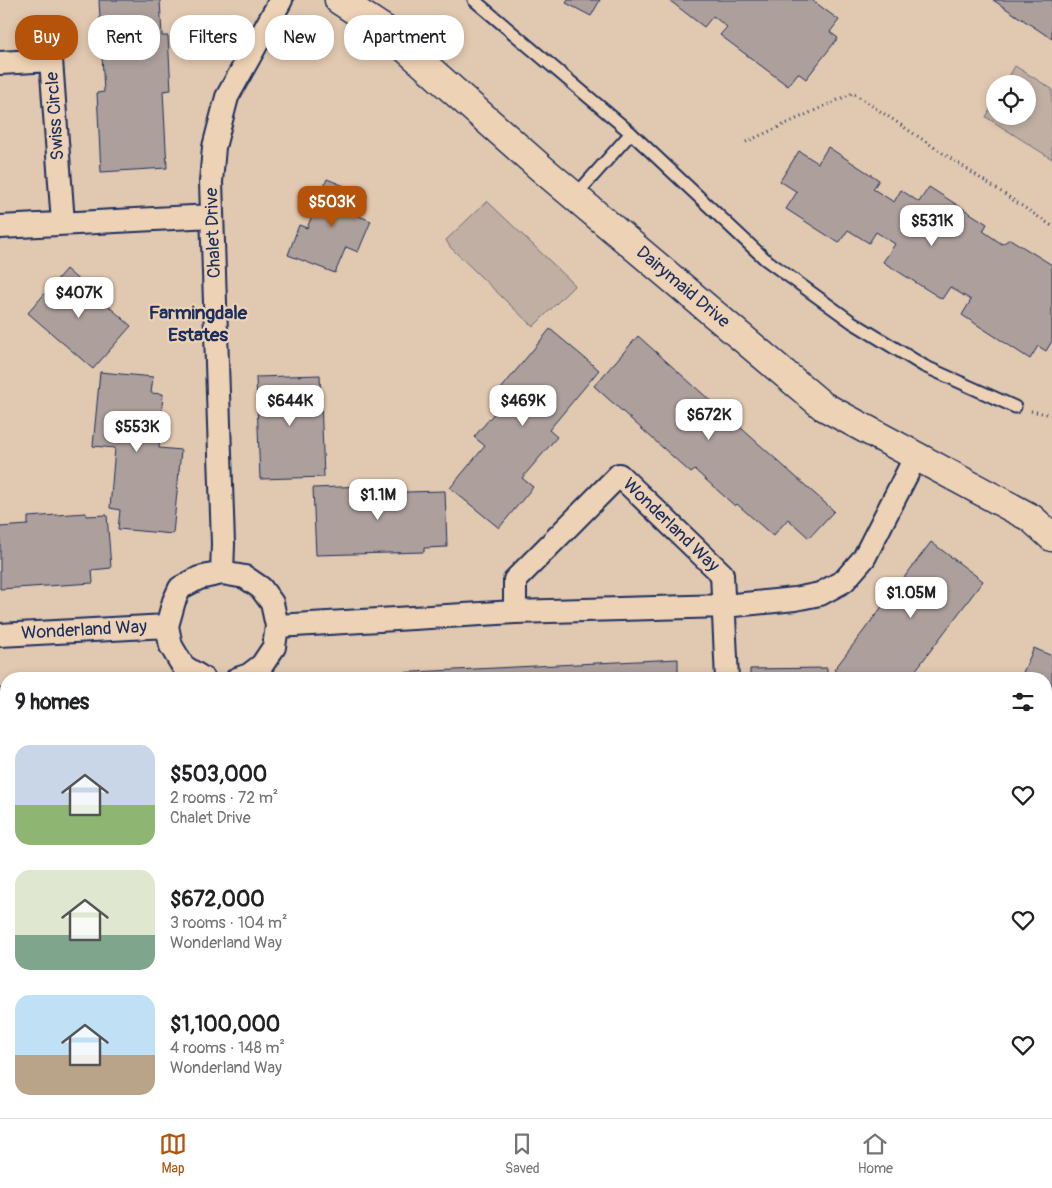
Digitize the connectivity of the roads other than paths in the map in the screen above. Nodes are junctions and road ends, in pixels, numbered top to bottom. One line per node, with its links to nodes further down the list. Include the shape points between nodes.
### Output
1 (281, 0): 7 (street, Chalet Drive, via 227,97 214,147)
2 (339, 0): 6 (street, Dairymaid Drive, via 385,30)
3 (474, 0): 5 (lane)
4 (0, 63): 8 (street, Swiss Circle, via 51,60)
5 (631, 132): 6 (lane); 10 (lane, via 765,259 852,322 924,366)
6 (575, 196): 11 (street, Dairymaid Drive, via 823,406)
7 (212, 216): 8 (street); 13 (street, Chalet Drive)
8 (63, 223): 9 (street)
9 (0, 227)
10 (1015, 407)
11 (916, 456): 12 (street, Dairymaid Drive, via 1031,518); 14 (street, via 864,558 844,581 820,594)
12 (1052, 537)
13 (222, 573): 16 (street, via 198,578 180,588); 17 (street, via 245,578 261,588 272,603)
14 (724, 606): 15 (street); 15 (street, Wonderland Way, via 722,574 619,475 515,580); 21 (street)
15 (515, 612): 17 (street)
16 (167, 626): 18 (street, Wonderland Way); 19 (street, via 171,646 183,666)
17 (277, 626): 20 (street, via 274,647)
18 (0, 634)
19 (193, 672)
20 (253, 672)
21 (727, 672)

